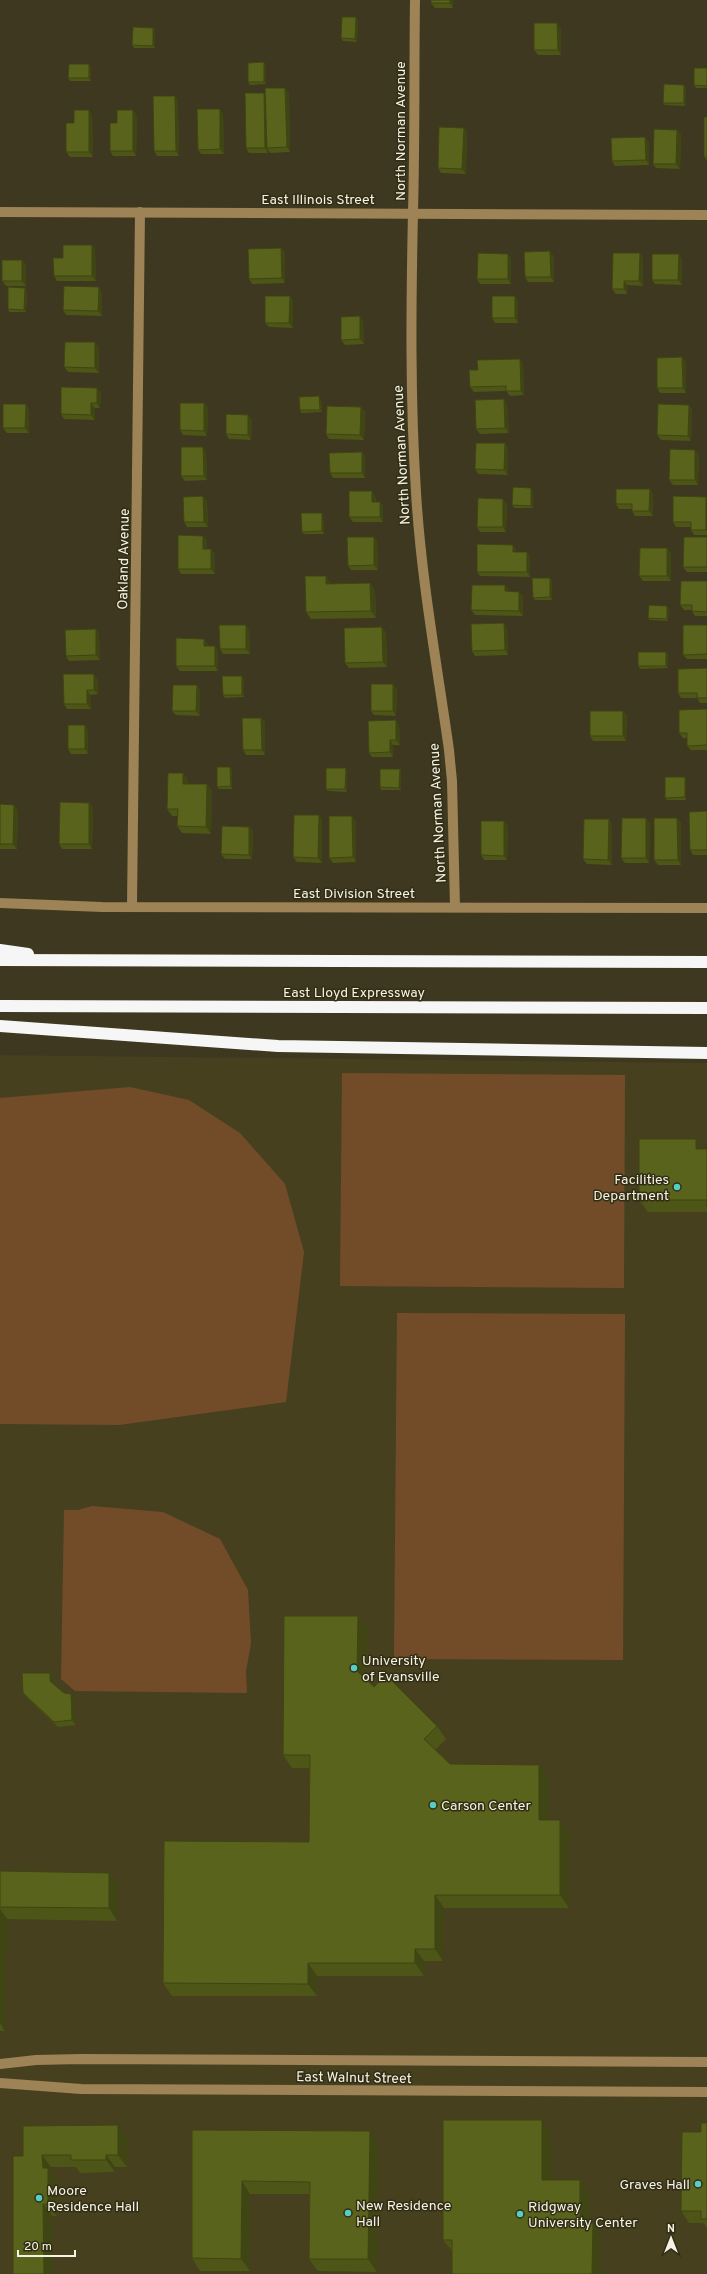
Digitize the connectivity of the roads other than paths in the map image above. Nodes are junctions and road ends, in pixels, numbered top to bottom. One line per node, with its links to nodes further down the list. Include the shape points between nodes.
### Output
1 (415, 0): 4 (street, North Norman Avenue)
2 (0, 212): 3 (street, East Illinois Street)
3 (140, 212): 4 (street, East Illinois Street); 7 (street, Oakland Avenue)
4 (413, 213): 5 (street, East Illinois Street); 8 (street, North Norman Avenue, via 411,363 416,492 422,562 452,781)
5 (707, 215)
6 (0, 903): 7 (street, East Division Street)
7 (132, 906): 8 (street, East Division Street)
8 (454, 907): 9 (street, East Division Street)
9 (707, 908)
10 (0, 950): 12 (highway)
11 (0, 960): 12 (highway)
12 (72, 961): 13 (highway)
13 (707, 962)
14 (0, 1006): 15 (highway, East Lloyd Expressway)
15 (707, 1008)
16 (0, 1026): 17 (highway, via 285,1046)
17 (707, 1053)
18 (707, 2062): 19 (street, East Walnut Street, via 80,2059)
19 (0, 2064)
20 (0, 2083): 21 (street, East Walnut Street, via 81,2089)
21 (707, 2092)

